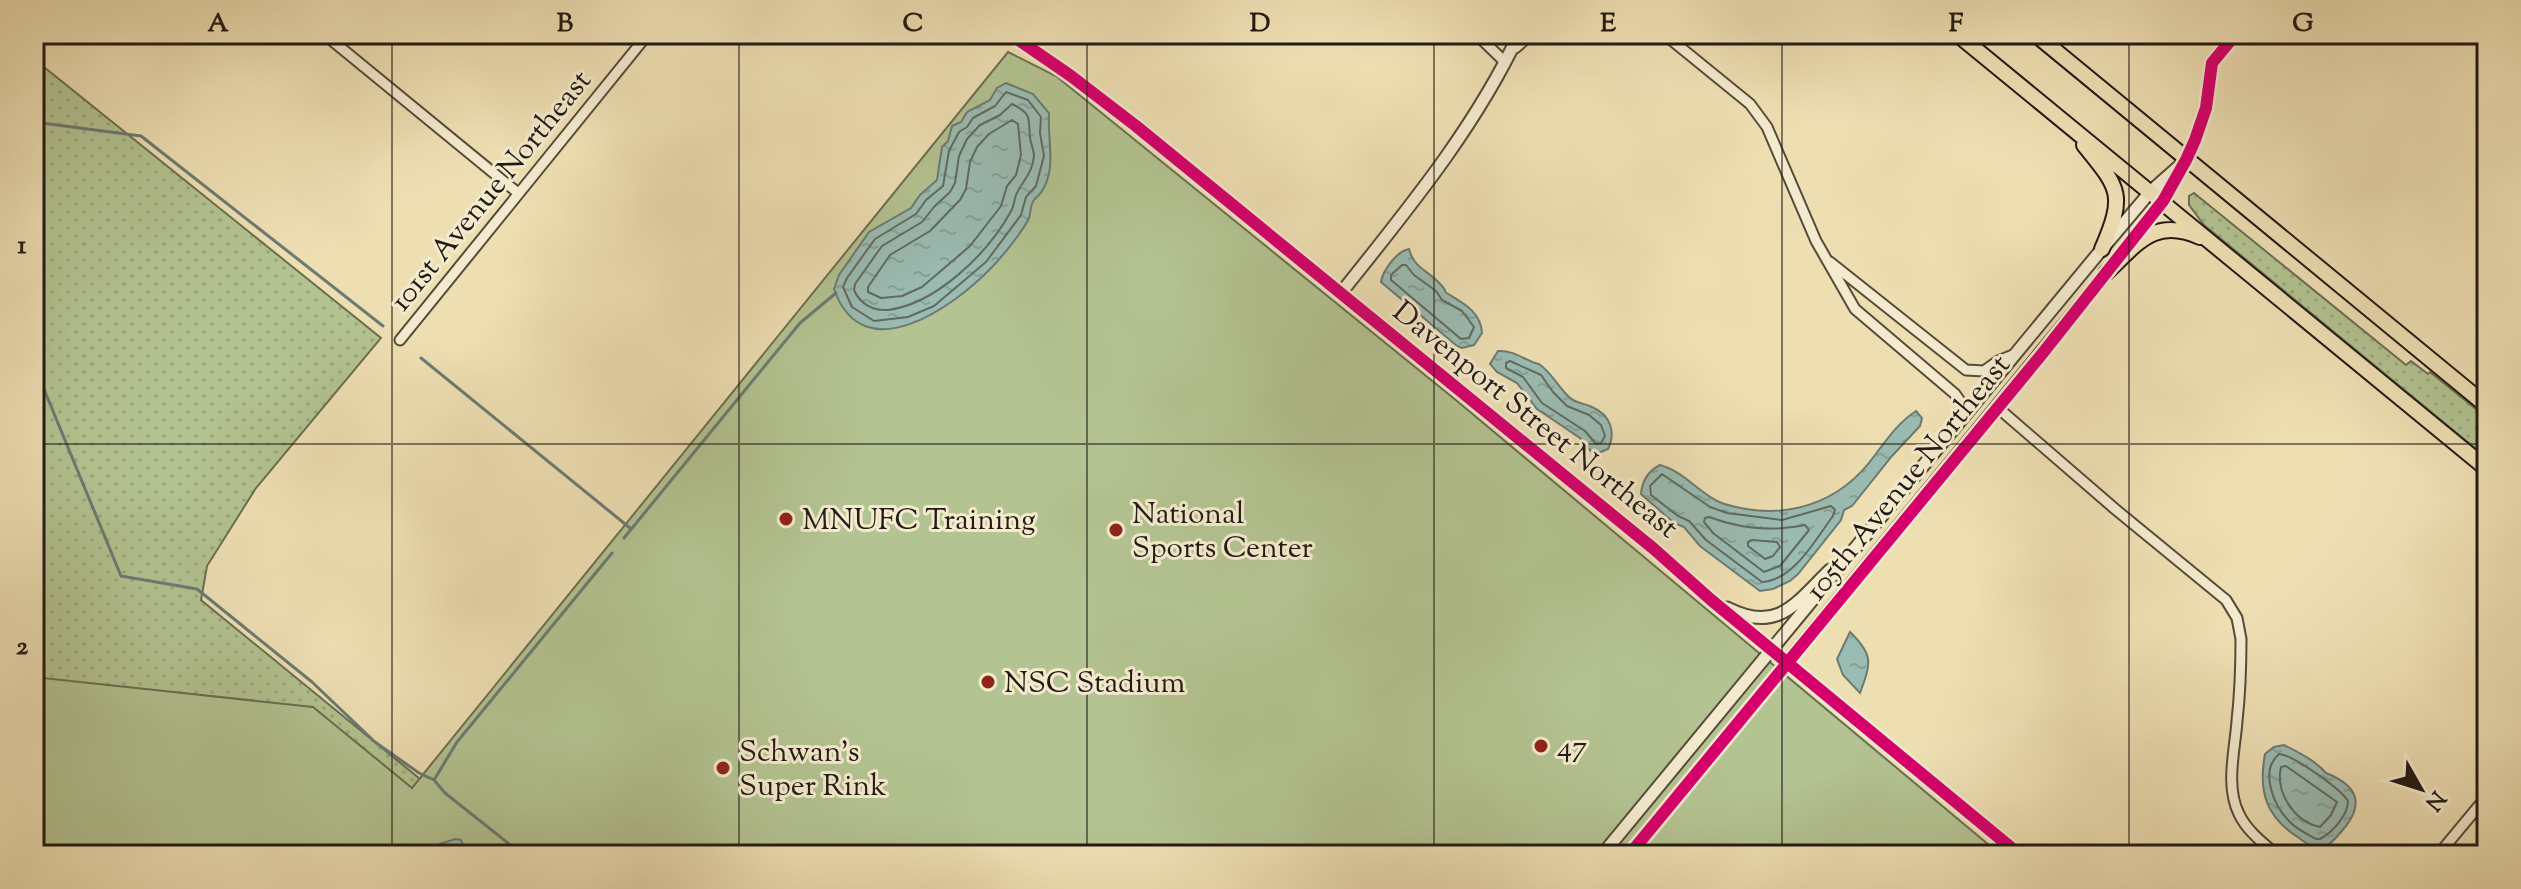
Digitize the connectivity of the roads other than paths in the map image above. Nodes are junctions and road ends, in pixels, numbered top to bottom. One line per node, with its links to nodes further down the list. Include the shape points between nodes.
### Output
1 (324, 34): 15 (street)
2 (648, 34): 15 (street, 101st Avenue Northeast)
3 (1010, 34): 21 (street, Davenport Street Northeast, via 1095,94)
4 (1476, 34): 12 (street)
5 (1519, 34): 11 (street)
6 (1530, 34): 11 (street)
7 (1664, 34): 19 (street, via 1750,104 1767,127)
8 (1957, 34): 13 (highway)
9 (2035, 34): 14 (highway)
10 (2236, 34): 14 (street, via 2212,63 2206,108)
11 (1512, 50): 12 (street)
12 (1505, 62): 21 (street, via 1439,169)
13 (2066, 123): 16 (highway); 18 (highway, via 2114,183 2114,217)
14 (2186, 160): 16 (street, 105th Avenue Northeast); 24 (highway)
15 (518, 193): 22 (street, 101st Avenue Northeast)
16 (2157, 196): 17 (highway); 18 (street, 105th Avenue Northeast); 20 (street, 105th Avenue Northeast)
17 (2213, 242): 20 (highway, via 2184,229 2156,230); 27 (highway)
18 (2102, 249): 23 (street, 105th Avenue Northeast)
19 (1824, 257): 23 (street, via 1966,370 1984,371); 26 (street, via 1855,309 1955,394)
20 (2106, 273): 25 (street, 105th Avenue Northeast)
21 (1341, 293): 29 (street, Davenport Street Northeast)
22 (400, 340)
23 (2016, 354): 26 (street, 105th Avenue Northeast)
24 (2487, 406)
25 (1997, 407): 31 (street, 105th Avenue Northeast); 36 (street, via 2233,609 2241,639 2233,798 2247,827)
26 (1968, 412): 28 (street, 105th Avenue Northeast)
27 (2487, 469)
28 (1870, 530): 29 (street, via 1788,612 1752,618); 30 (street, 105th Avenue Northeast)
29 (1710, 599): 30 (street, Davenport Street Northeast)
30 (1771, 650): 31 (street, Davenport Street Northeast); 33 (street, 105th Avenue Northeast)
31 (1788, 663): 34 (street, 105th Avenue Northeast); 35 (street, Davenport Street Northeast)
32 (2487, 796): 37 (street)
33 (1602, 855)
34 (1629, 855)
35 (2020, 855)
36 (2277, 855)
37 (2438, 855)

